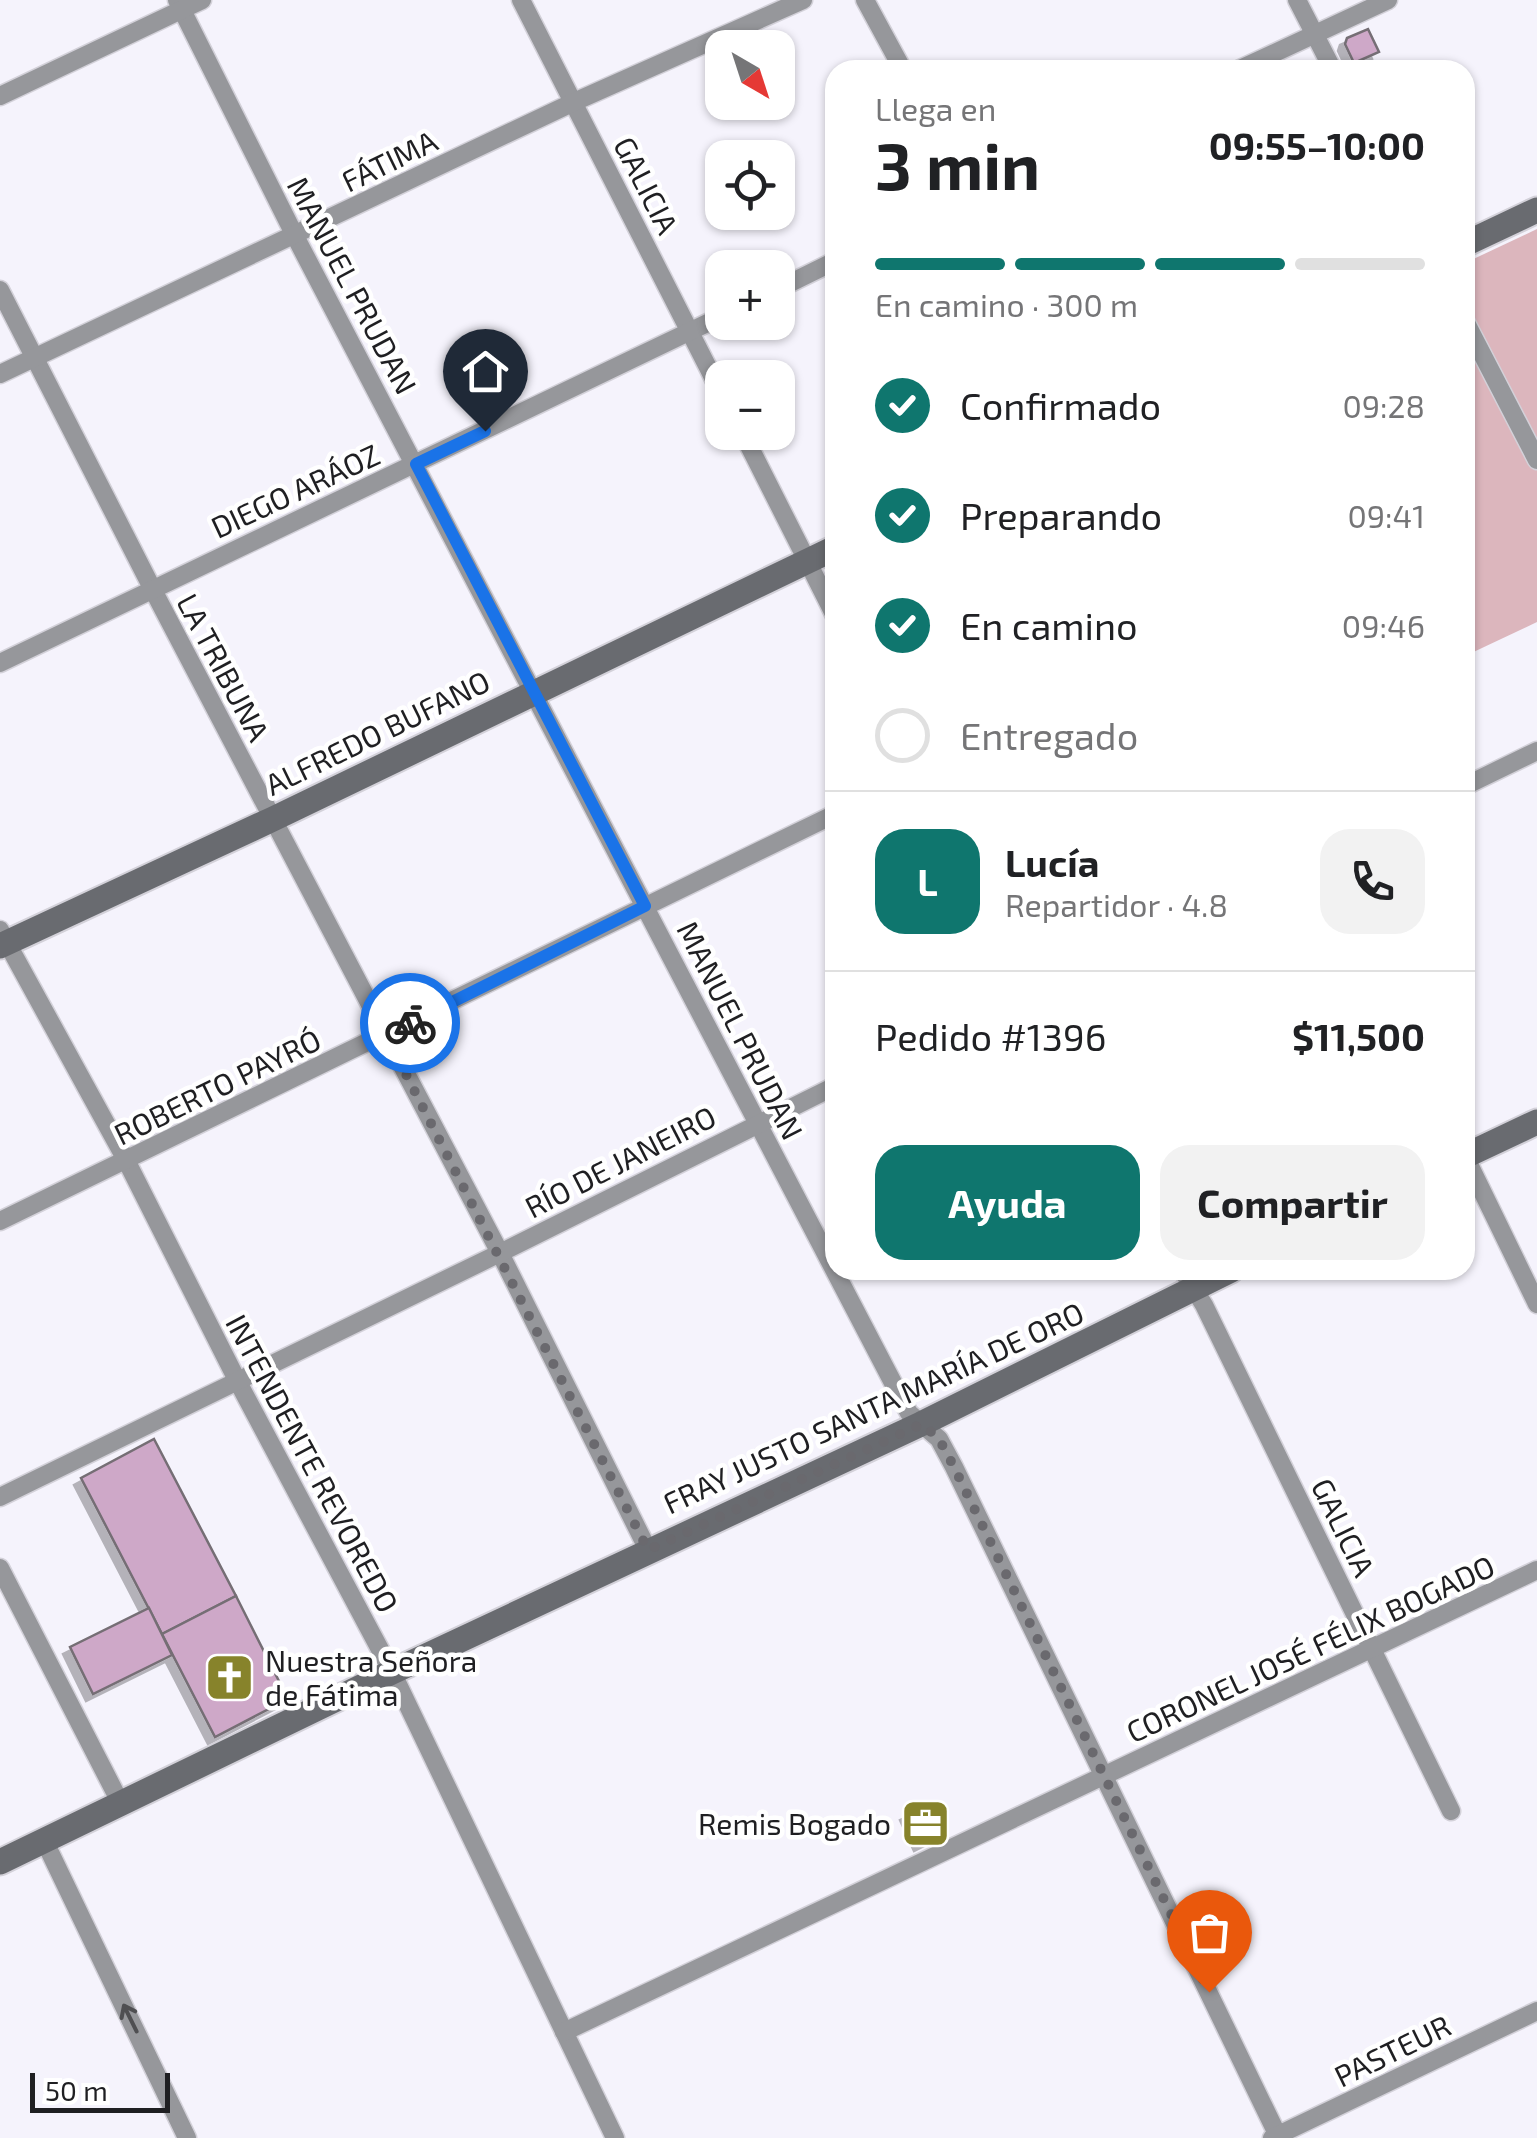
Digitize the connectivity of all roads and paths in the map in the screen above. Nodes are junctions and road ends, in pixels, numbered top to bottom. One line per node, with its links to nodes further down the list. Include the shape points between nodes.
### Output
1 (202, 0): 7 (street)
2 (521, 0): 13 (street, GALICIA)
3 (803, 0): 13 (street, FÁTIMA)
4 (865, 0): 9 (street)
5 (1298, 0): 8 (street)
6 (1388, 0): 8 (street)
7 (179, 5): 12 (street); 15 (street, MANUEL PRUDAN)
8 (1314, 34): 10 (street); 11 (street)
9 (898, 60)
10 (1259, 60)
11 (1328, 60)
12 (0, 96)
13 (574, 102): 15 (street, FÁTIMA); 21 (street, GALICIA)
14 (1537, 210): 16 (street)
15 (295, 236): 23 (street, FÁTIMA); 28 (street, MANUEL PRUDAN)
16 (1475, 239)
17 (825, 266): 18 (street)
18 (795, 281)
19 (0, 290): 23 (street, LA TRIBUNA)
20 (705, 324): 21 (street, DIEGO ARÁOZ)
21 (690, 331): 24 (street, GALICIA); 28 (street, DIEGO ARÁOZ)
22 (1475, 339): 27 (street)
23 (36, 358): 25 (street, FÁTIMA); 31 (street, LA TRIBUNA)
24 (705, 361)
25 (0, 374)
26 (751, 450): 30 (street)
27 (1537, 460)
28 (416, 464): 31 (street, DIEGO ARÁOZ); 34 (street, MANUEL PRUDAN)
29 (825, 553): 30 (street, ALFREDO BUFANO)
30 (807, 562): 32 (street); 34 (street, ALFREDO BUFANO)
31 (152, 588): 33 (street, DIEGO ARÁOZ); 37 (street, LA TRIBUNA)
32 (825, 597)
33 (0, 663)
34 (535, 692): 37 (street, ALFREDO BUFANO); 39 (street, MANUEL PRUDAN)
35 (1537, 751): 36 (street)
36 (1475, 781)
37 (273, 819): 40 (street, ALFREDO BUFANO); 41 (street, LA TRIBUNA)
38 (825, 819): 39 (street, ROBERTO PAYRÓ)
39 (645, 906): 41 (street, ROBERTO PAYRÓ); 43 (street, MANUEL PRUDAN)
40 (2, 940): 46 (street, INTENDENTE REVOREDO)
41 (386, 1035): 46 (street, ROBERTO PAYRÓ); 50 (street, LA TRIBUNA)
42 (825, 1091): 43 (street, RÍO DE JANEIRO)
43 (757, 1122): 49 (street, MANUEL PRUDAN); 50 (street, RÍO DE JANEIRO)
44 (1537, 1122): 45 (street)
45 (1475, 1151)
46 (126, 1160): 48 (street, ROBERTO PAYRÓ); 55 (street, INTENDENTE REVOREDO)
47 (1475, 1177): 54 (street)
48 (0, 1221)
49 (825, 1252)
50 (500, 1253): 55 (street, RÍO DE JANEIRO); 58 (street, LA TRIBUNA)
51 (839, 1280): 56 (street, MANUEL PRUDAN, via 902,1400)
52 (1186, 1280): 56 (street, FRAY JUSTO SANTA MARÍA DE ORO)
53 (1189, 1280): 61 (street, GALICIA)
54 (1537, 1304)
55 (238, 1382): 57 (street, RÍO DE JANEIRO); 62 (street, INTENDENTE REVOREDO)
56 (922, 1424): 58 (street, FRAY JUSTO SANTA MARÍA DE ORO); 63 (street, MANUEL PRUDAN, via 954,1467)
57 (0, 1497)
58 (648, 1550): 62 (street, FRAY JUSTO SANTA MARÍA DE ORO)
59 (0, 1568): 64 (street)
60 (1537, 1570): 61 (street, CORONEL JOSÉ FÉLIX BOGADO)
61 (1374, 1650): 63 (street, CORONEL JOSÉ FÉLIX BOGADO); 65 (street, GALICIA)
62 (392, 1672): 64 (street, FRAY JUSTO SANTA MARÍA DE ORO); 69 (street, INTENDENTE REVOREDO)
63 (1105, 1776): 69 (street, CORONEL JOSÉ FÉLIX BOGADO); 70 (street, MANUEL PRUDAN)
64 (121, 1804): 66 (street, FRAY JUSTO SANTA MARÍA DE ORO)
65 (1450, 1812)
66 (44, 1840): 67 (street, FRAY JUSTO SANTA MARÍA DE ORO); 71 (street, one-way to 66)
67 (0, 1862)
68 (1537, 2011): 70 (street, PASTEUR)
69 (564, 2032): 72 (street, INTENDENTE REVOREDO)
70 (1276, 2137)
71 (187, 2138)
72 (615, 2138)

